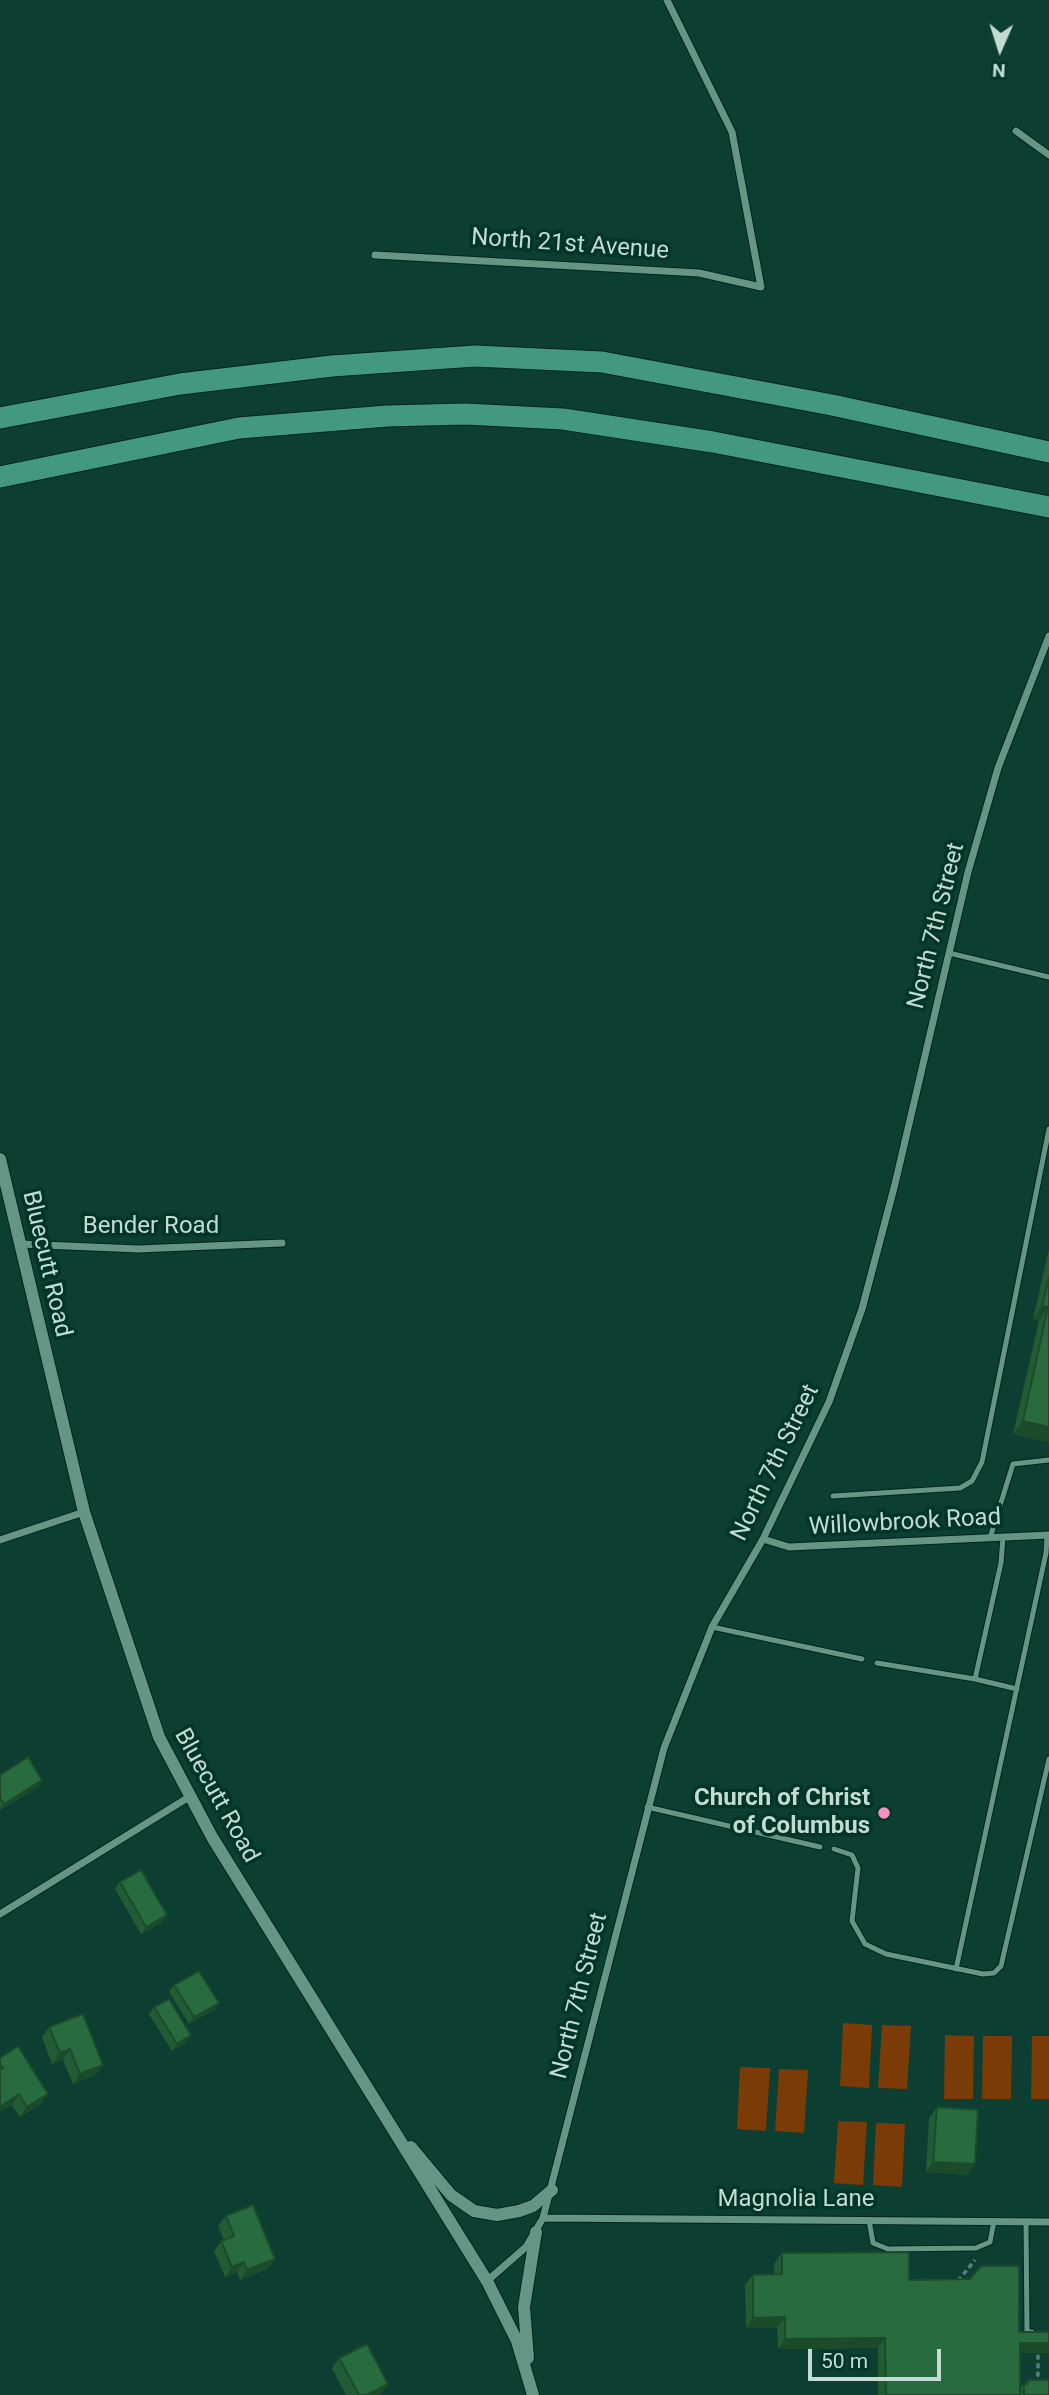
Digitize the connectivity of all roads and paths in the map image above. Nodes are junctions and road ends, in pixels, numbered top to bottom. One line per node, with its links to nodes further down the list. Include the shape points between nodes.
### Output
1 (667, 0): 4 (street, North 21st Avenue, via 732,132 761,287 699,273)
2 (1016, 131): 3 (street)
3 (1049, 155)
4 (375, 255)
5 (0, 418): 6 (highway, via 180,384 332,366 475,356 602,362)
6 (1046, 451)
7 (0, 477): 8 (highway, via 239,428 465,414 563,419)
8 (1049, 507)
9 (1049, 636): 10 (street, North 7th Street, via 998,768)
10 (949, 953): 11 (lane); 22 (street, North 7th Street, via 862,1309 829,1402)
11 (1049, 977)
12 (1049, 1129): 17 (lane, via 982,1462 972,1481 960,1488)
13 (0, 1159): 15 (street, Bluecutt Road)
14 (282, 1243): 15 (street, Bender Road, via 138,1249)
15 (20, 1244): 18 (street, Bluecutt Road)
16 (1049, 1460): 21 (lane, via 1013,1464)
17 (833, 1496)
18 (84, 1512): 23 (street); 30 (street, Bluecutt Road, via 159,1737)
19 (1048, 1536): 20 (street, Willowbrook Road); 28 (lane)
20 (1003, 1537): 21 (street, Willowbrook Road); 27 (lane)
21 (990, 1538): 22 (street, Willowbrook Road, via 789,1547)
22 (763, 1539): 24 (street, North 7th Street)
23 (0, 1540)
24 (712, 1627): 25 (lane); 31 (street, North 7th Street, via 672,1725)
25 (862, 1659)
26 (877, 1663): 27 (lane)
27 (975, 1679): 28 (lane)
28 (1017, 1689): 35 (lane)
29 (1049, 1759): 35 (lane, via 1001,1966 994,1973 982,1974)
30 (189, 1797): 34 (street); 36 (street, Bluecutt Road)
31 (647, 1807): 32 (lane); 37 (street, North 7th Street)
32 (820, 1847)
33 (834, 1849): 35 (lane, via 852,1855 858,1868 852,1921 864,1944 886,1954)
34 (0, 1914)
35 (956, 1969)
36 (377, 2107): 37 (street, via 451,2195 474,2211 497,2215 519,2211 533,2206); 45 (street, Bluecutt Road)
37 (551, 2190): 38 (street, North 7th Street)
38 (543, 2218): 39 (street, Magnolia Lane); 43 (street, North 7th Street)
39 (869, 2220): 40 (street, Magnolia Lane); 40 (lane, via 873,2243 888,2249 976,2248 990,2242)
40 (994, 2221): 41 (street, Magnolia Lane)
41 (1026, 2221): 42 (street, Magnolia Lane); 47 (lane, via 1027,2332)
42 (1049, 2222)
43 (536, 2232): 45 (street, North 7th Street, via 526,2247); 48 (street, via 524,2307)
44 (979, 2255): 46 (path, via 957,2283)
45 (487, 2281): 48 (street, Bluecutt Road)
46 (957, 2290)
47 (1039, 2332)
48 (531, 2379): 49 (street, Bluecutt Road)
49 (533, 2395)

